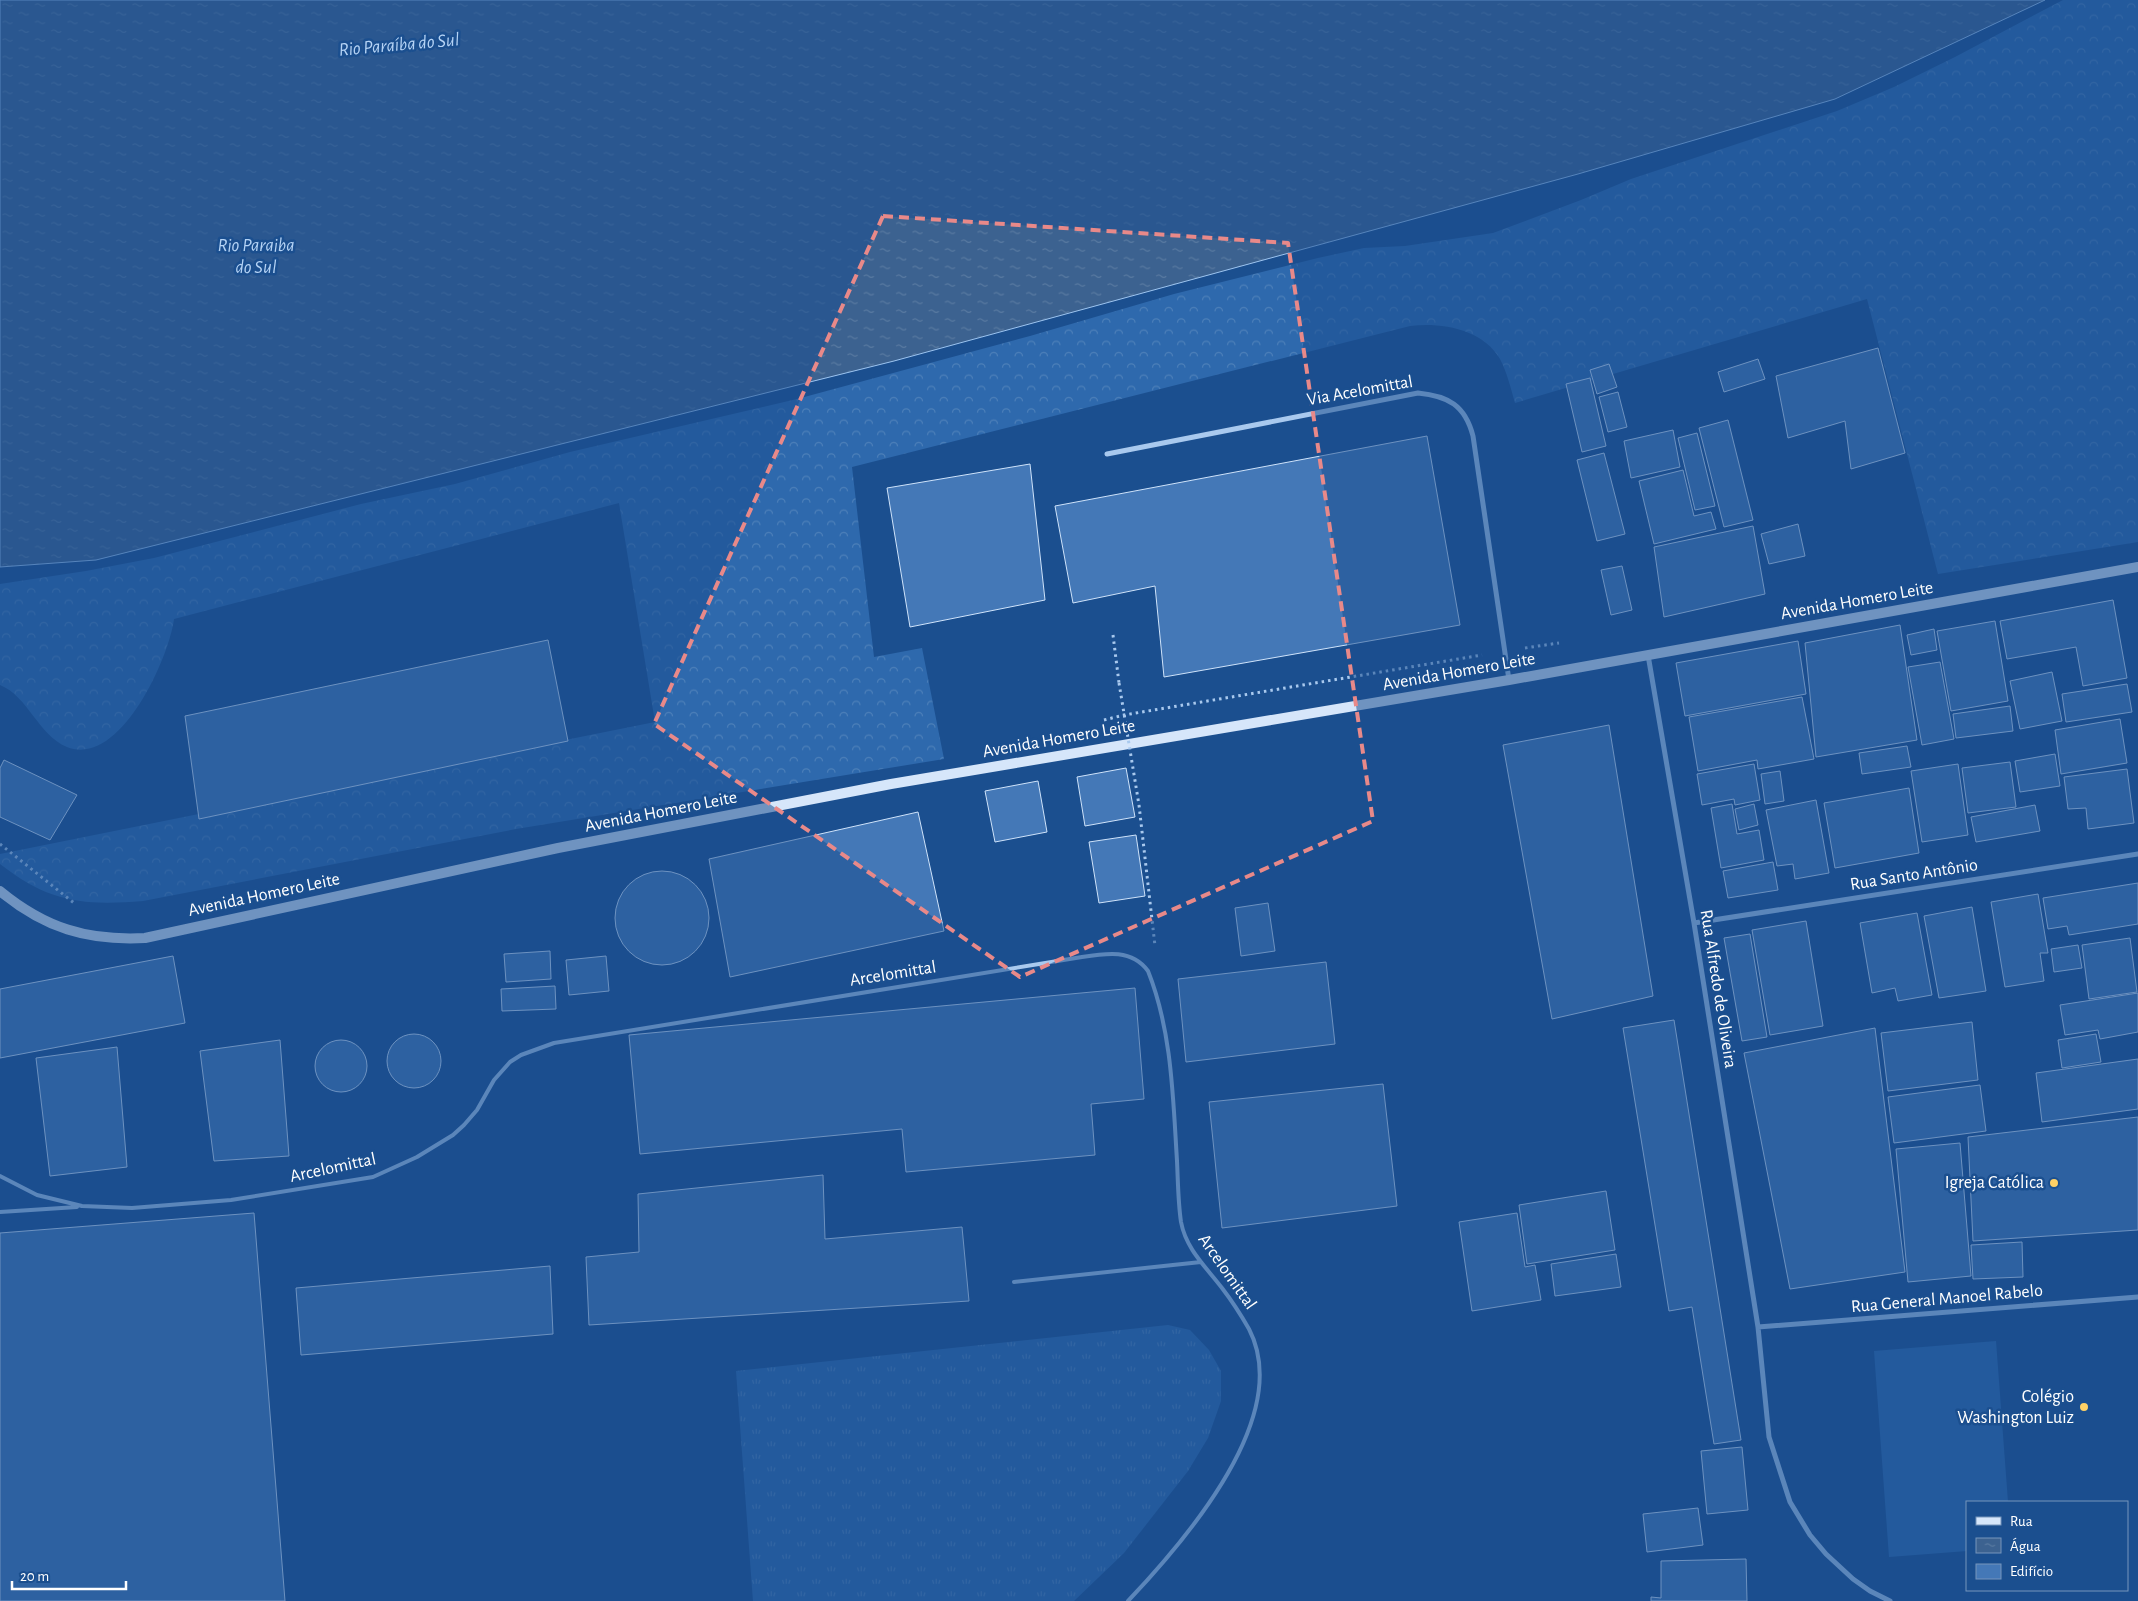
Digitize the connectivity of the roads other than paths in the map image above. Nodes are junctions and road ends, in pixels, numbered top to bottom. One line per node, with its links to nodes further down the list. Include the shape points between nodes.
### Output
1 (1107, 454): 4 (street, Via Acelomittal, via 1418,393 1450,401 1465,414 1473,436)
2 (2138, 567): 3 (street, Avenida Homero Leite)
3 (1648, 655): 4 (street, Avenida Homero Leite); 7 (street, Rua Alfredo de Oliveira)
4 (1509, 680): 6 (street, Avenida Homero Leite, via 891,784 558,848 145,938 101,938 67,930 37,917)
5 (2138, 854): 7 (street, Rua Santo Antônio)
6 (0, 890)
7 (1694, 923): 14 (street, Rua Alfredo de Oliveira)
8 (0, 1176): 9 (lane, Arcelomittal, via 37,1195)
9 (82, 1206): 10 (lane); 11 (lane, Arcelomittal, via 132,1208 231,1200 373,1176 417,1157 453,1135 477,1110 494,1080 510,1062 554,1043 1114,954 1132,957 1144,965 1163,1016 1181,1219 1186,1240)
10 (0, 1212)
11 (1200, 1262): 12 (lane); 15 (lane, Arcelomittal, via 1250,1331 1259,1361 1259,1394 1250,1426 1206,1507 1159,1568)
12 (1014, 1282)
13 (2138, 1297): 14 (street, Rua General Manoel Rabelo)
14 (1758, 1327): 16 (street, Rua Alfredo de Oliveira, via 1769,1437 1790,1502 1826,1554 1870,1591)
15 (1128, 1601)
16 (1890, 1601)

